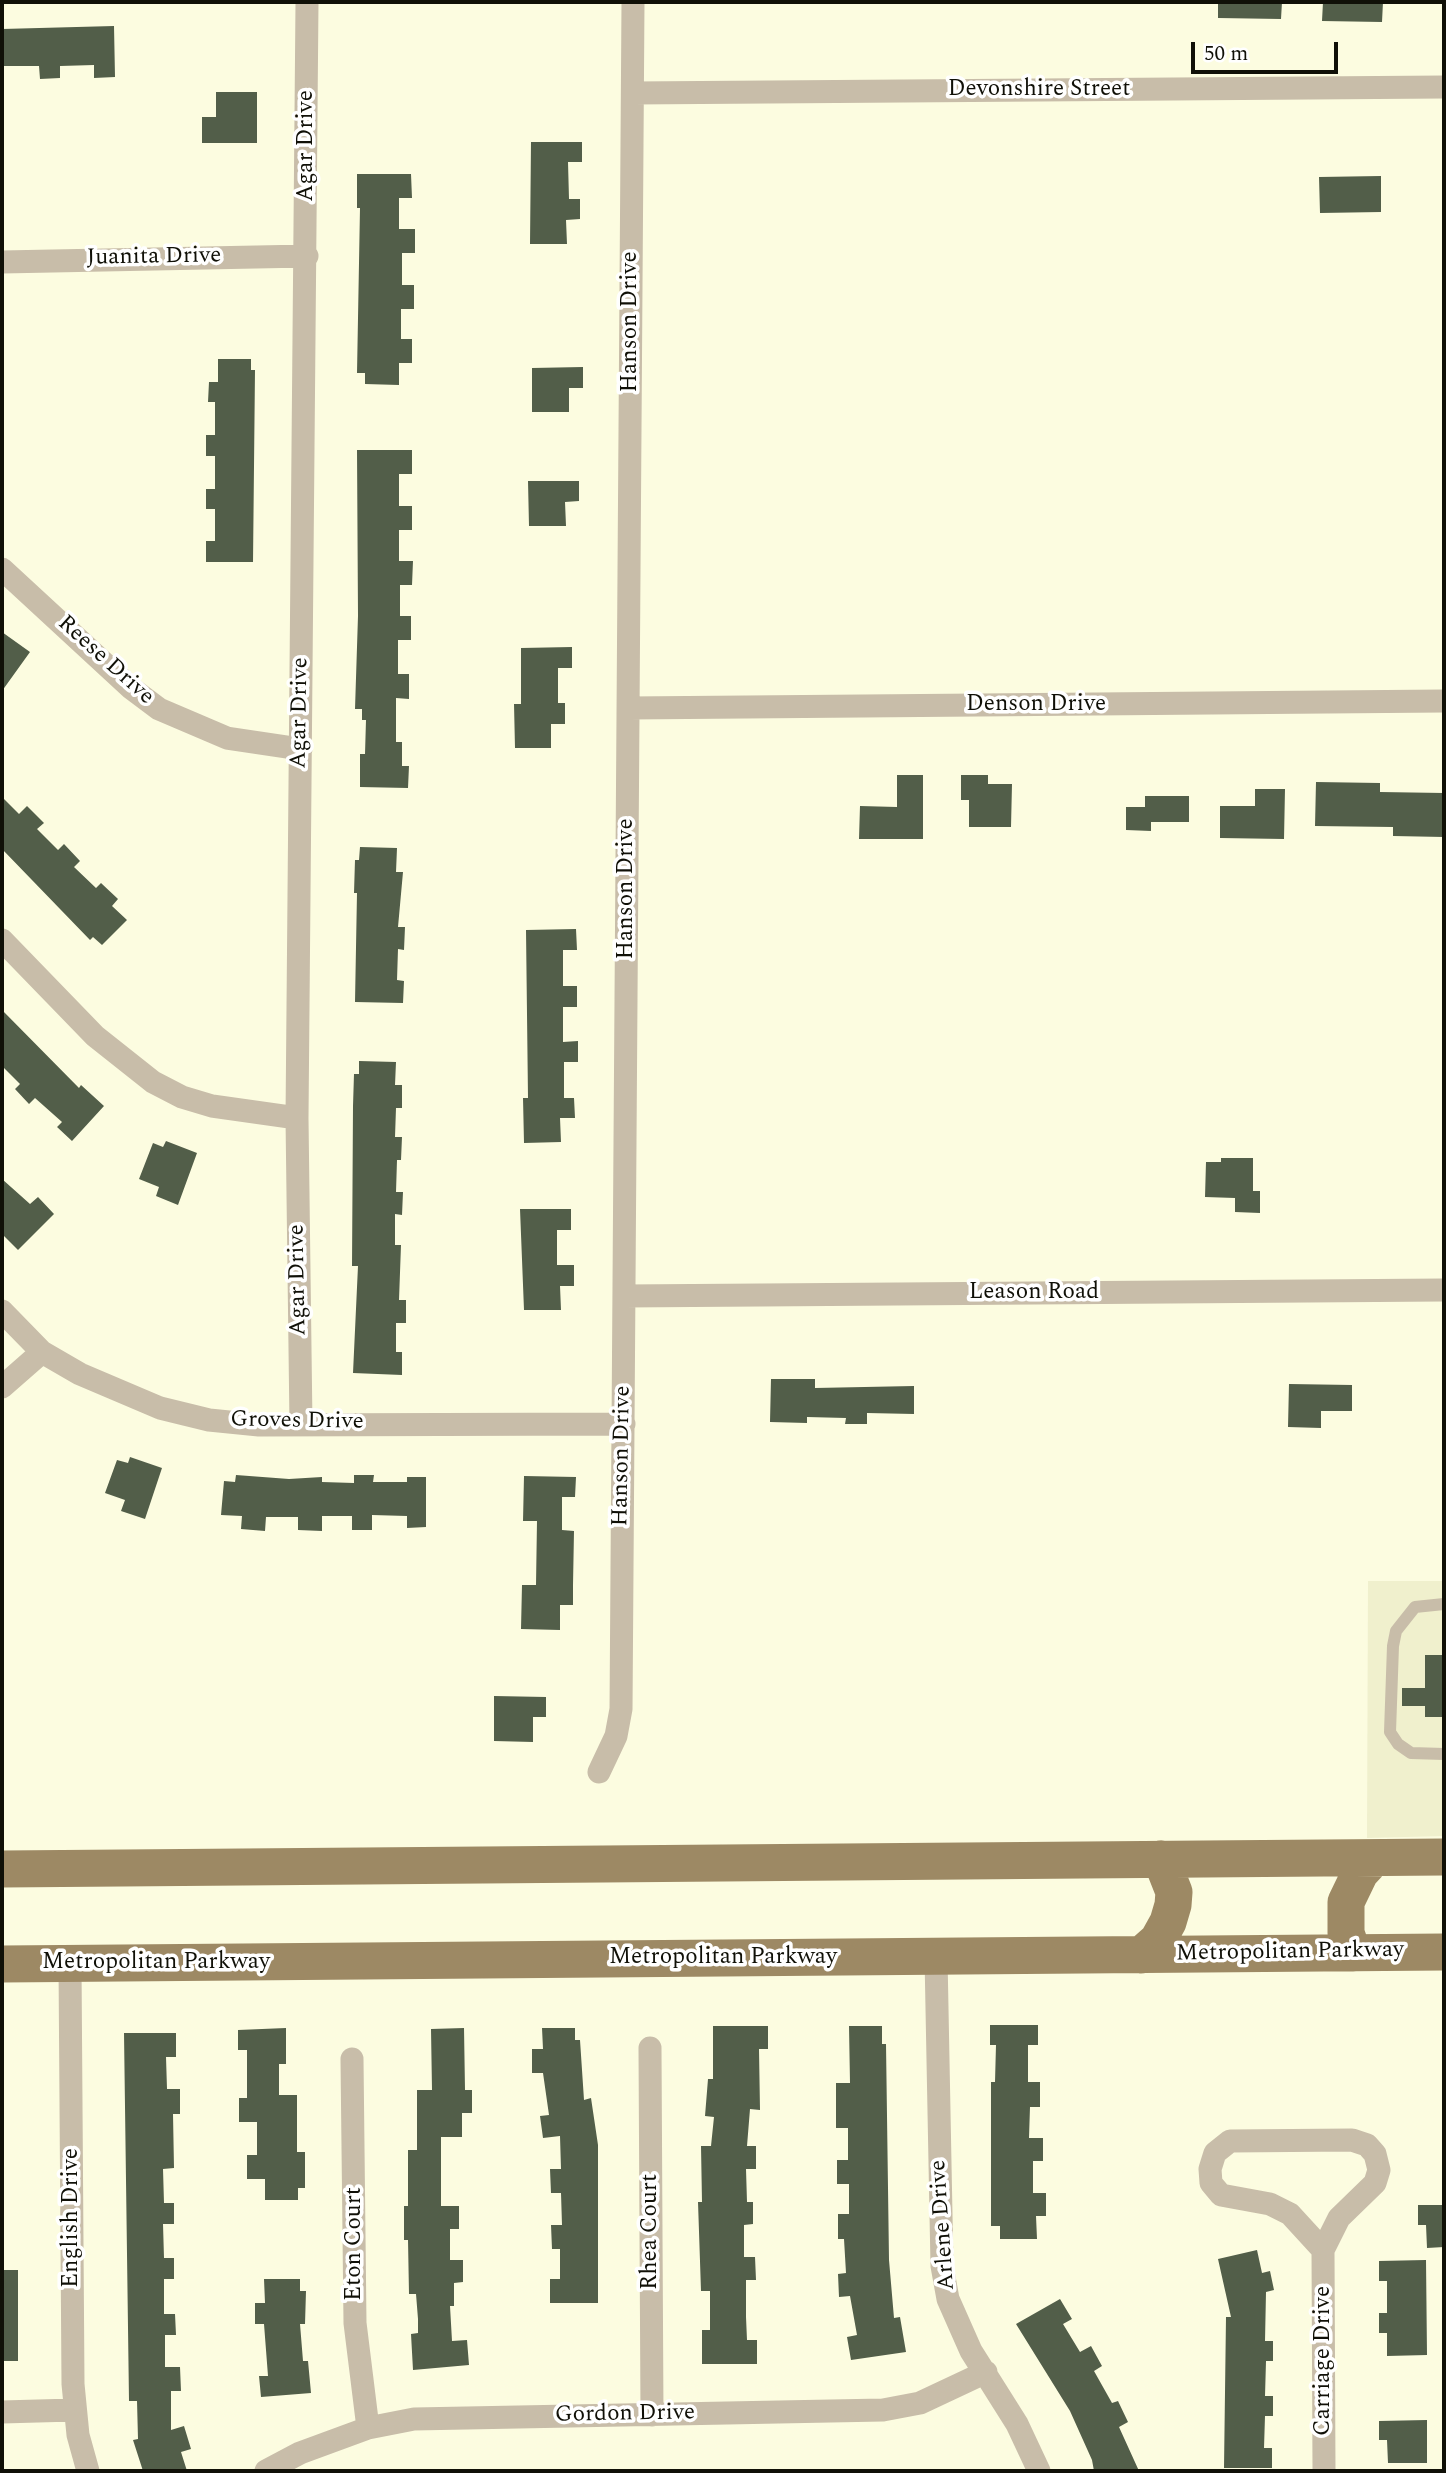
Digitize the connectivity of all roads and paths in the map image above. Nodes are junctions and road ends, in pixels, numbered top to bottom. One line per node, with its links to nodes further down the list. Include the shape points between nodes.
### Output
1 (307, 2): 5 (street, Agar Drive)
2 (633, 2): 4 (street, Hanson Drive)
3 (1444, 87): 4 (street, Devonshire Street)
4 (633, 93): 9 (street, Hanson Drive)
5 (307, 256): 6 (street, Juanita Drive); 10 (street, Agar Drive)
6 (2, 262)
7 (2, 569): 10 (street, Reese Drive, via 159,709 227,738)
8 (1444, 701): 9 (street, Denson Drive)
9 (629, 708): 14 (street, Hanson Drive)
10 (301, 749): 12 (street, Agar Drive)
11 (2, 940): 12 (street, via 95,1036 153,1082 212,1106)
12 (297, 1118): 18 (street, Agar Drive)
13 (1444, 1290): 14 (street, Leason Road)
14 (624, 1296): 19 (street, Hanson Drive)
15 (2, 1311): 16 (street, Groves Drive)
16 (42, 1352): 17 (street); 18 (street, Groves Drive, via 108,1388 181,1414 237,1424)
17 (2, 1387)
18 (300, 1424): 19 (street, Groves Drive)
19 (624, 1424): 22 (street, Hanson Drive, via 621,1709 616,1736)
20 (1444, 1604): 21 (lane, via 1415,1607 1396,1631 1390,1732 1411,1753)
21 (1444, 1754)
22 (599, 1772)
23 (1444, 1857): 24 (main road)
24 (1374, 1858): 25 (main road); 27 (main road, via 1360,1873 1346,1902 1346,1933)
25 (1161, 1859): 26 (main road); 29 (main road, via 1174,1892 1173,1905 1158,1940)
26 (2, 1869)
27 (1353, 1952): 28 (main road, Metropolitan Parkway); 29 (main road, Metropolitan Parkway)
28 (1444, 1952)
29 (1141, 1955): 30 (main road, Metropolitan Parkway)
30 (936, 1957): 32 (main road, Metropolitan Parkway); 36 (street, Arlene Drive, via 942,2266 953,2311)
31 (2, 1964): 32 (main road, Metropolitan Parkway)
32 (70, 1964): 37 (street, English Drive)
33 (650, 2048): 39 (street, Rhea Court)
34 (352, 2059): 40 (street, Eton Court, via 355,2323)
35 (1323, 2250): 35 (street, Carriage Drive, via 1339,2218 1374,2183 1379,2170 1367,2145 1352,2140 1230,2141 1215,2153 1211,2183 1221,2195 1270,2204 1290,2214); 44 (street, Carriage Drive)
36 (986, 2372): 39 (street, Gordon Drive, via 920,2403 883,2410); 43 (street, Arlene Drive)
37 (74, 2410): 38 (street); 41 (street, English Drive)
38 (2, 2412)
39 (652, 2415): 40 (street, Gordon Drive, via 455,2416)
40 (369, 2428): 42 (street, Gordon Drive, via 300,2452)
41 (88, 2471)
42 (266, 2471)
43 (1039, 2471)
44 (1324, 2471)

